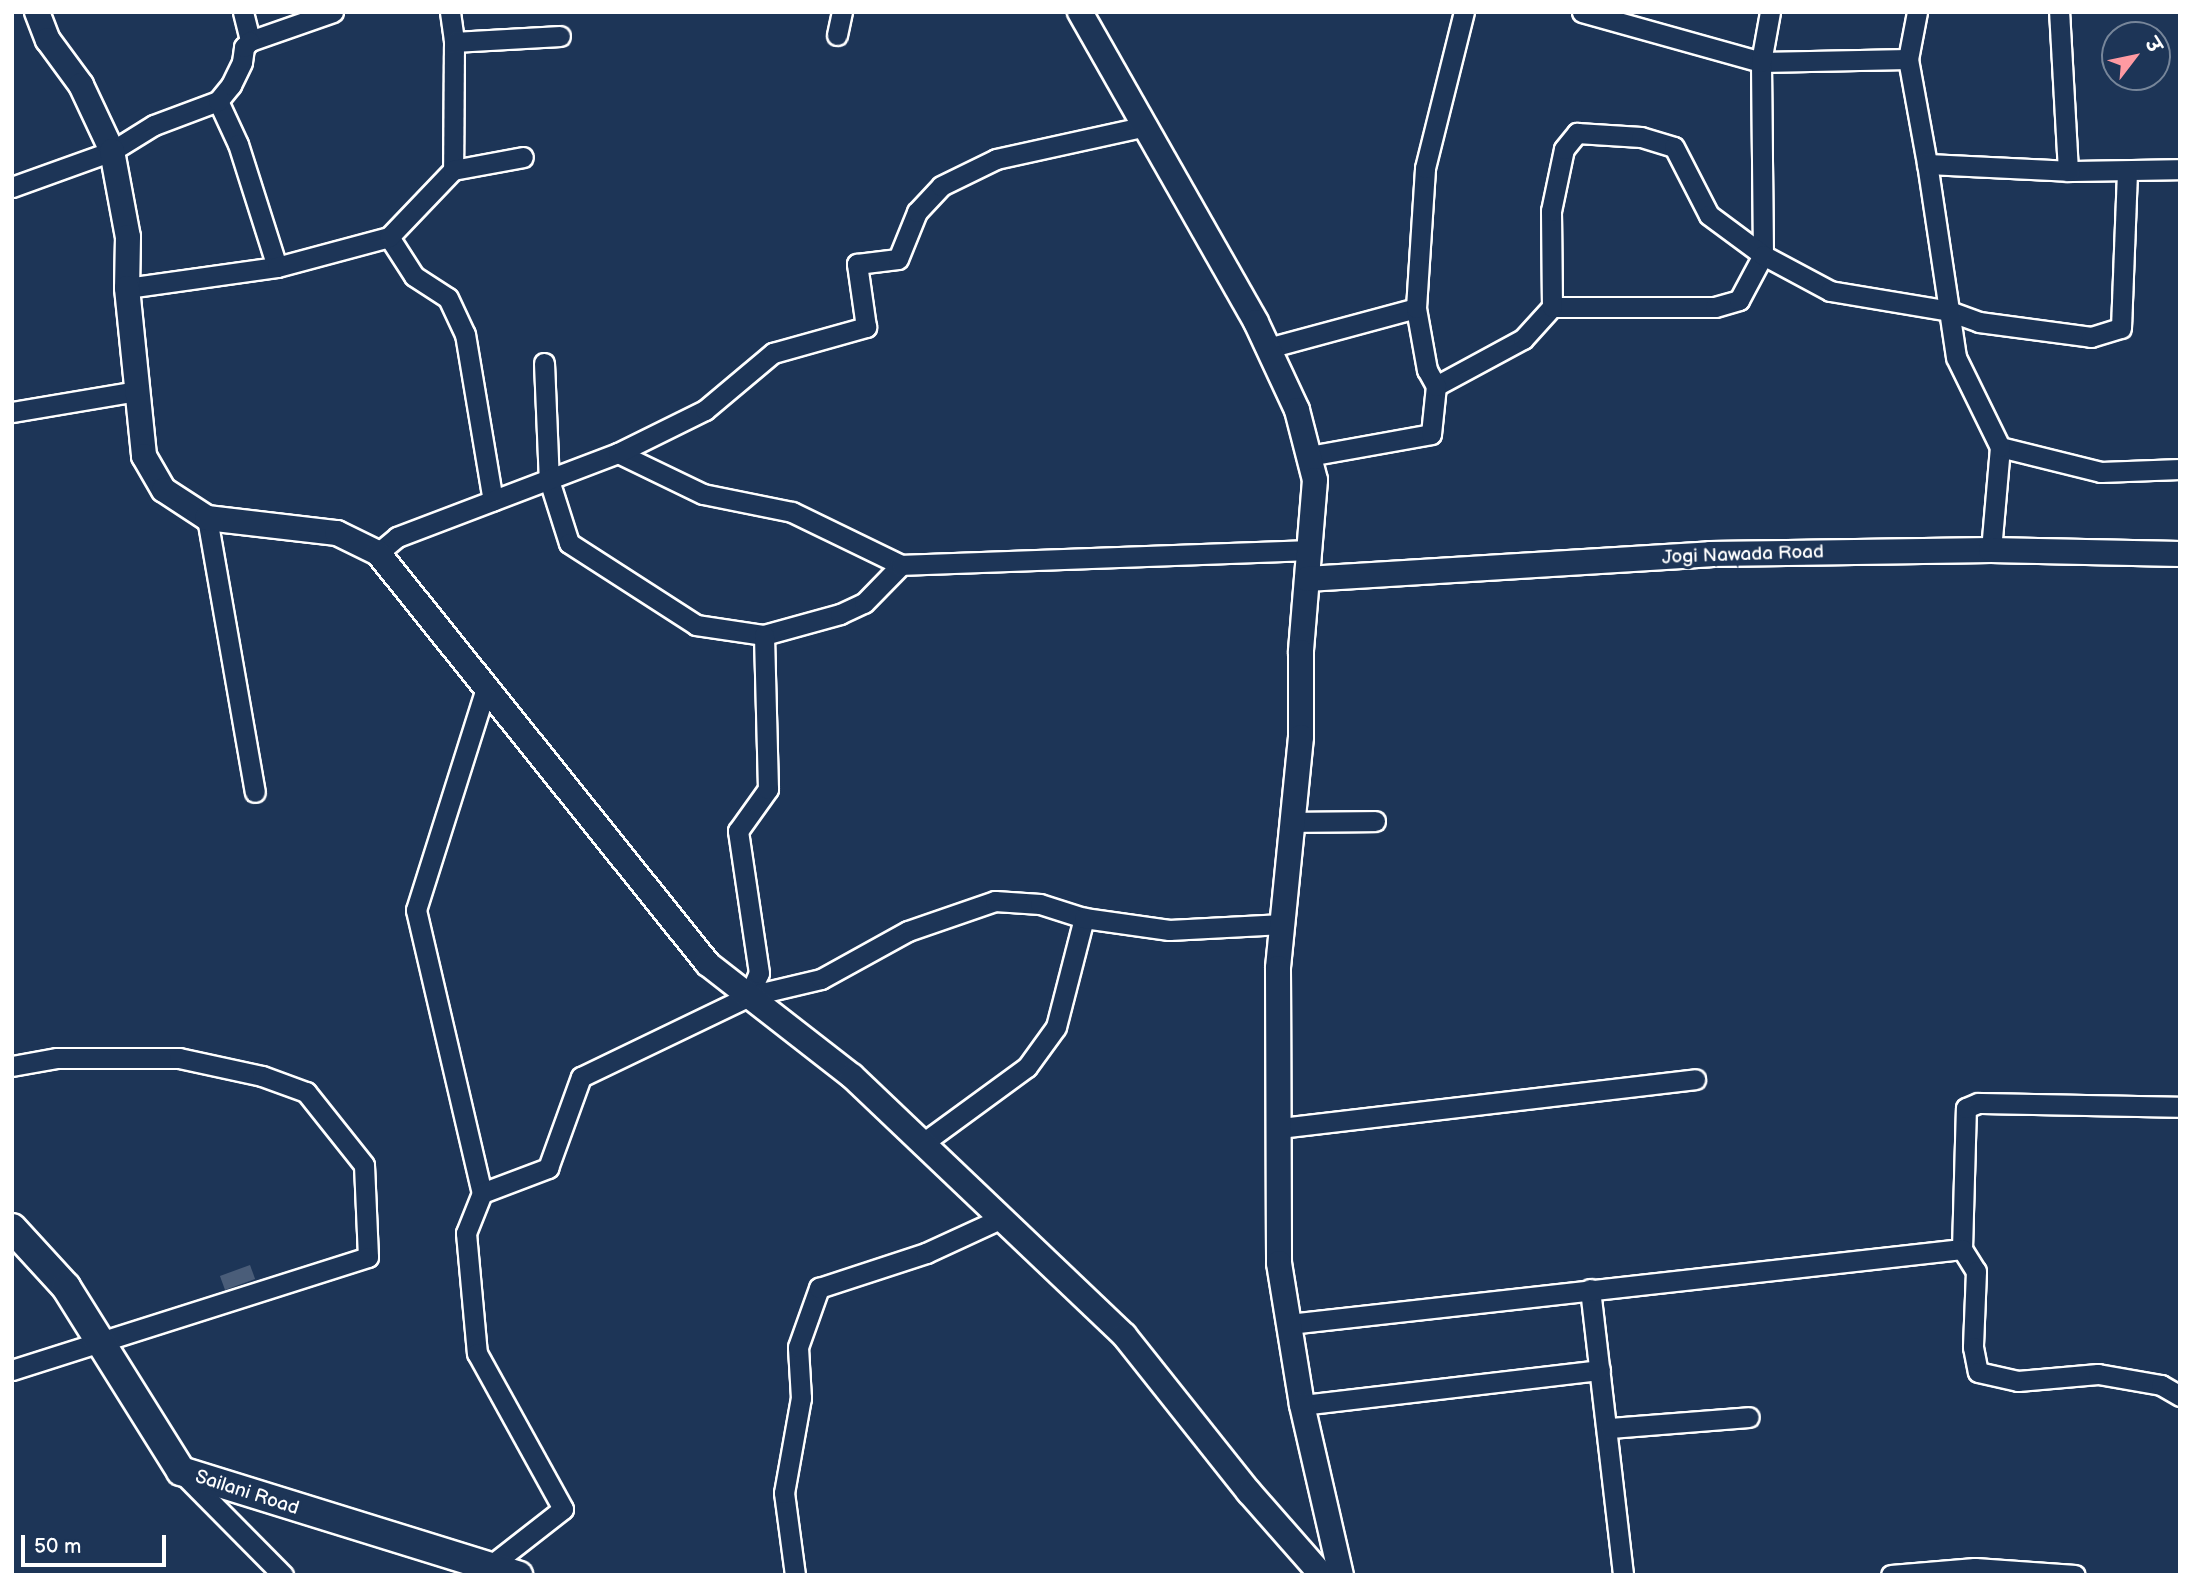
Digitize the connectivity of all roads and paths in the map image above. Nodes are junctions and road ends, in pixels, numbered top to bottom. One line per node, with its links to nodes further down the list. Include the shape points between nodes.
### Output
1 (37, 12): 20 (street, via 48,40 81,85)
2 (243, 12): 14 (street)
3 (333, 12): 14 (street)
4 (450, 12): 15 (street)
5 (842, 12): 12 (street)
6 (1080, 12): 19 (street)
7 (1464, 12): 33 (street, via 1425,168)
8 (1582, 12): 17 (street)
9 (1770, 12): 17 (street)
10 (1917, 12): 16 (street)
11 (2059, 12): 25 (street)
12 (837, 35)
13 (560, 36): 15 (street)
14 (250, 41): 18 (street, via 231,85)
15 (454, 42): 24 (street)
16 (1908, 59): 17 (street); 22 (street)
17 (1761, 62): 29 (street)
18 (218, 101): 20 (street, via 154,125); 30 (street, via 238,144)
19 (1146, 126): 35 (street); 41 (street, via 996,159 941,186 917,212 898,259 857,264 866,327 773,353 705,410)
20 (112, 151): 27 (street); 31 (street, via 128,237)
21 (523, 158): 24 (street)
22 (1927, 164): 25 (street); 34 (street)
23 (2180, 169): 26 (street)
24 (453, 170): 28 (street)
25 (2068, 171): 26 (street)
26 (2127, 171): 34 (street, via 2121,328 2091,337 1979,323)
27 (12, 187)
28 (390, 237): 30 (street); 45 (street, via 414,276 447,298 465,334)
29 (1763, 255): 32 (street, via 1739,300 1715,307); 32 (street, via 1709,215 1674,147 1641,137 1577,133 1564,149 1551,211); 34 (street, via 1830,291)
30 (277, 267): 31 (street)
31 (127, 288): 38 (street)
32 (1552, 307): 37 (street, via 1523,339)
33 (1416, 308): 35 (street); 37 (street, via 1427,370)
34 (1949, 310): 40 (street, via 1956,357)
35 (1268, 348): 42 (street, via 1297,410)
36 (544, 363): 44 (street)
37 (1436, 386): 42 (street, via 1431,434)
38 (137, 391): 39 (street); 46 (street, via 144,456 164,490)
39 (12, 412)
40 (2000, 447): 43 (street, via 2101,472); 48 (street)
41 (618, 453): 44 (street); 51 (street, via 703,494 792,512)
42 (1308, 456): 47 (street, via 1315,480)
43 (2180, 469)
44 (548, 480): 45 (street); 53 (street, via 569,542 696,625)
45 (493, 501): 49 (street, via 397,537)
46 (207, 518): 49 (street, via 337,533); 55 (street)
47 (1310, 550): 51 (street); 52 (street)
48 (1992, 550): 50 (street, Jogi Nawada Road); 52 (street, Jogi Nawada Road, via 1710,554)
49 (378, 553): 54 (street)
50 (2180, 554)
51 (901, 565): 53 (street, via 863,603)
52 (1307, 579): 57 (street)
53 (764, 635): 60 (street, via 768,789 738,831 759,973)
54 (486, 688): 60 (street, via 708,964); 66 (street, via 416,910)
55 (255, 792)
56 (1375, 821): 57 (street)
57 (1293, 822): 59 (street)
58 (1084, 918): 59 (street, via 1169,930); 60 (street, via 1040,904 995,901 908,931 821,979); 65 (street, via 1056,1027 1027,1067)
59 (1283, 924): 64 (street, via 1278,968)
60 (749, 996): 65 (street, via 852,1076); 66 (street, via 581,1077 548,1168)
61 (12, 1066): 72 (street, via 57,1058 179,1058 262,1076 306,1092 364,1166 368,1257)
62 (1695, 1079): 64 (street)
63 (2180, 1107): 69 (street, via 1978,1103 1966,1108)
64 (1280, 1128): 71 (street, via 1279,1263)
65 (923, 1143): 67 (street)
66 (482, 1193): 81 (street, via 466,1233 477,1353 563,1509)
67 (1002, 1219): 84 (street, via 926,1253 819,1288 798,1347 801,1398 784,1493); 85 (street, via 1124,1335)
68 (12, 1228): 72 (main road, Sailani Road, via 66,1287)
69 (1962, 1249): 70 (street); 75 (street, via 1976,1271 1973,1347 1978,1371 2018,1381 2098,1374 2161,1385)
70 (1590, 1289): 71 (street); 74 (street)
71 (1289, 1324): 76 (street)
72 (102, 1344): 73 (street); 79 (main road, Sailani Road)
73 (12, 1370)
74 (1600, 1370): 76 (street); 78 (street, via 1603,1416)
75 (2180, 1396)
76 (1303, 1405): 86 (street)
77 (1749, 1417): 78 (street)
78 (1609, 1428): 87 (street, via 1611,1496)
79 (181, 1471): 80 (main road, Sailani Road); 82 (street)
80 (454, 1566): 81 (main road, Sailani Road)
81 (491, 1566): 83 (main road, Sailani Road)
82 (284, 1575)
83 (518, 1575)
84 (796, 1575)
85 (1322, 1575)
86 (1341, 1575)
87 (1623, 1575)
88 (1891, 1575): 89 (street, via 1975,1568)
89 (2075, 1575)

